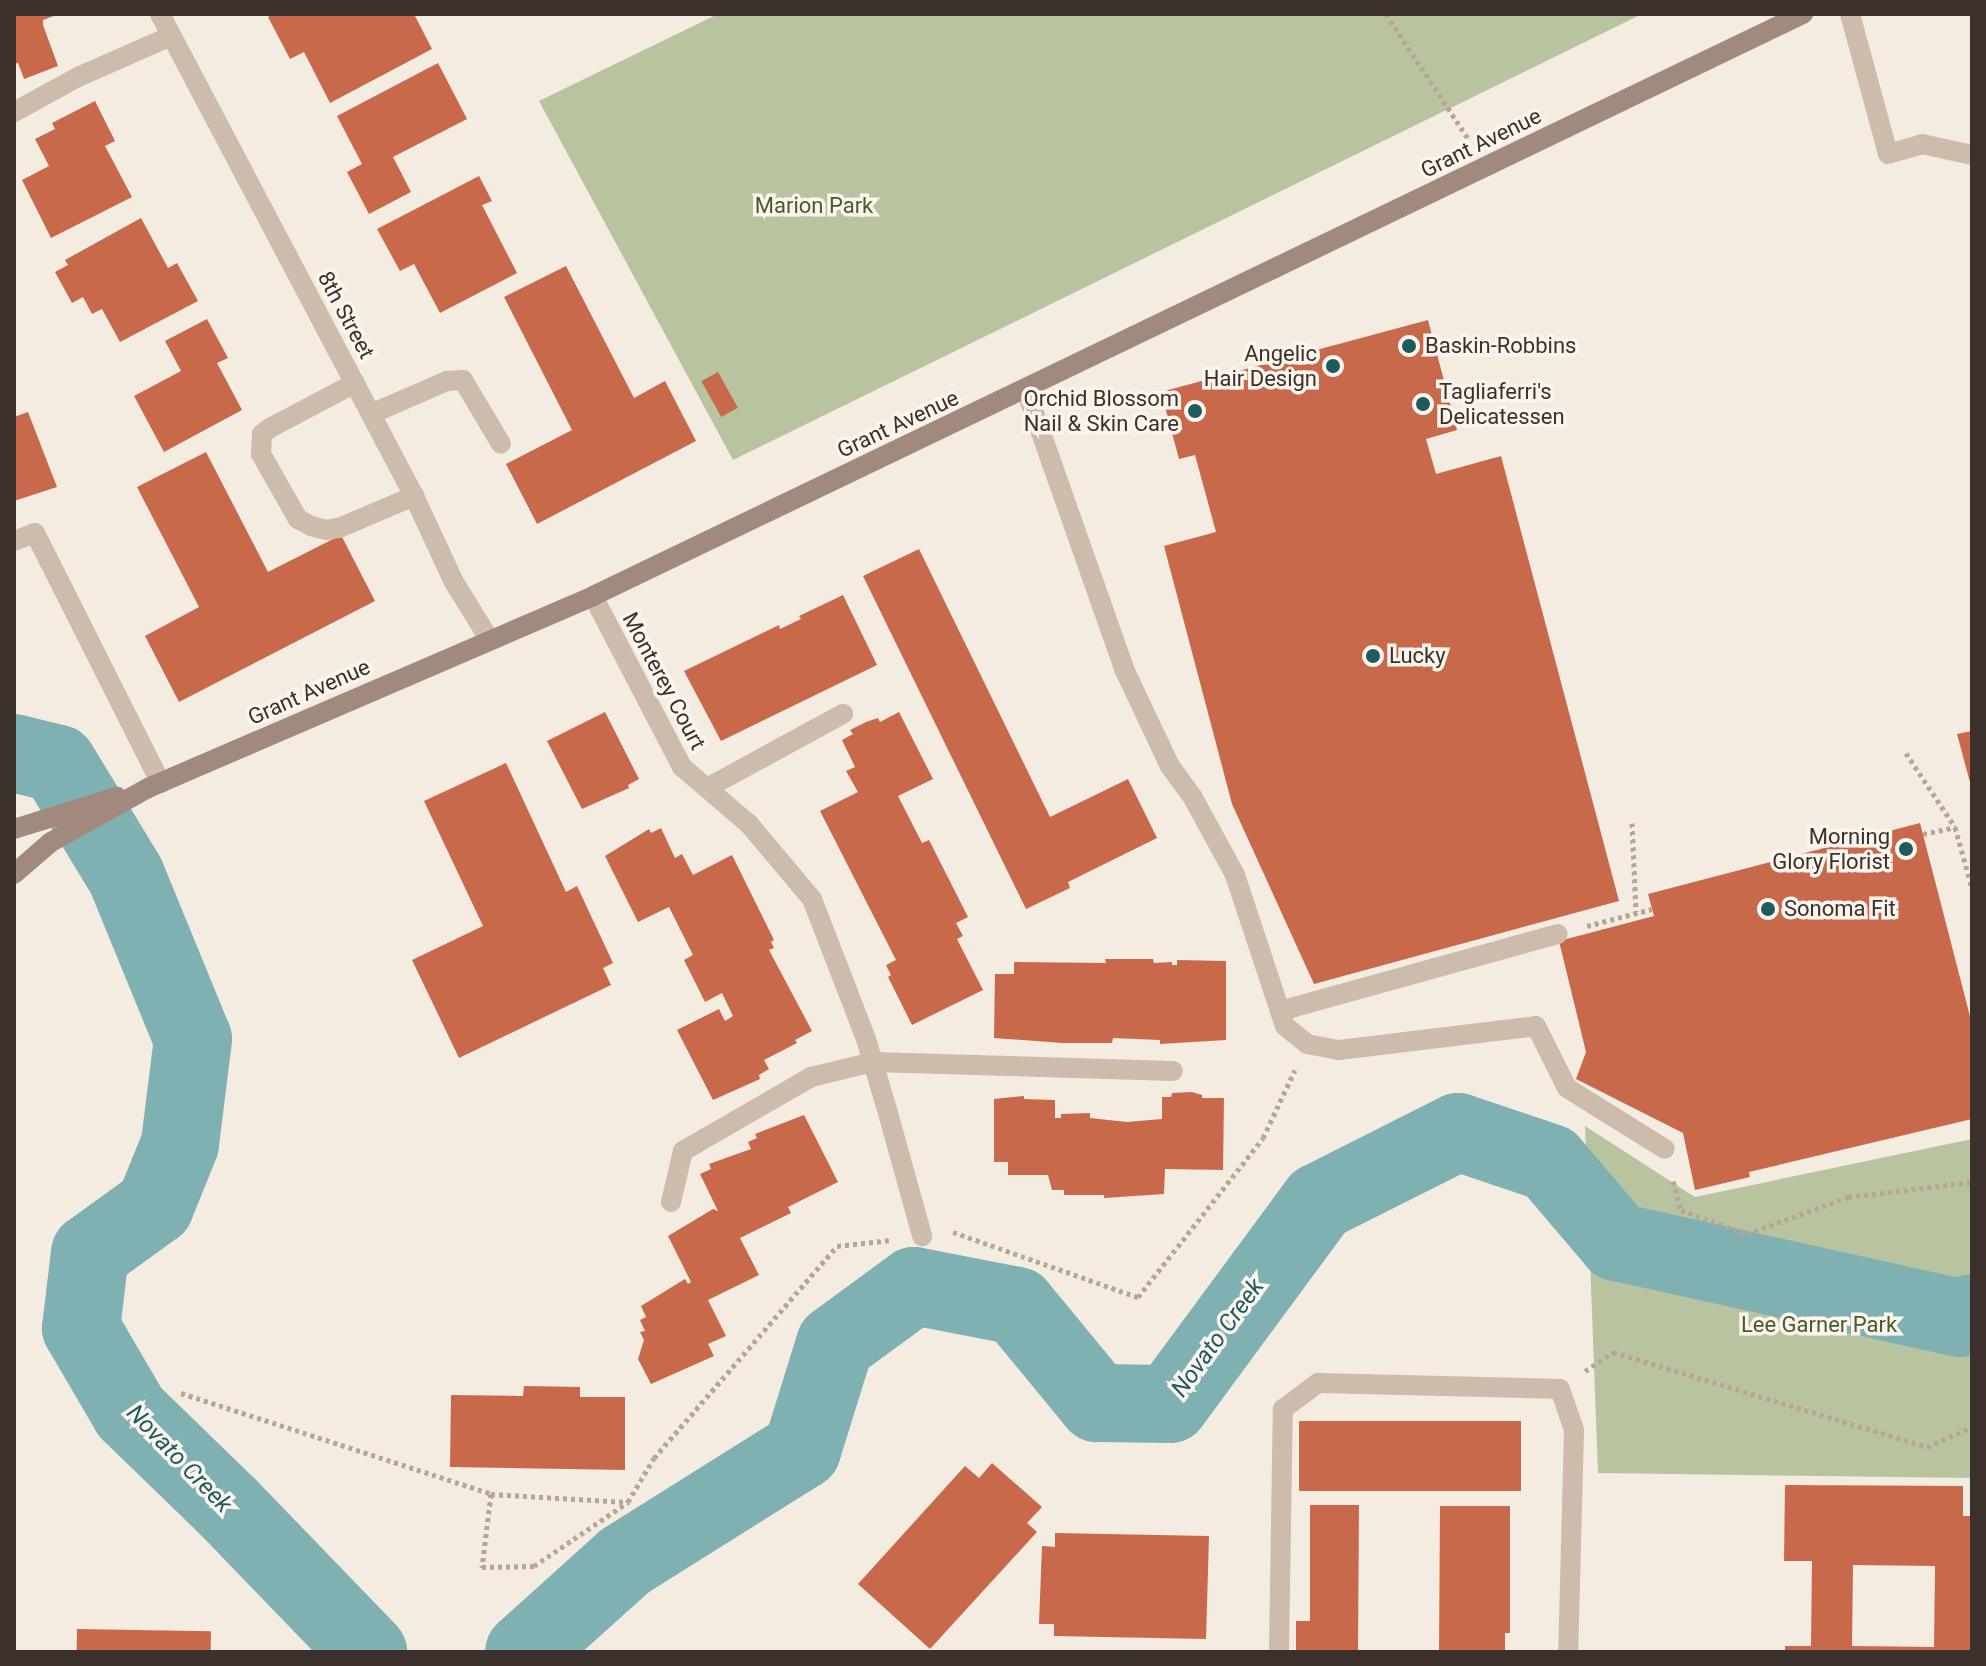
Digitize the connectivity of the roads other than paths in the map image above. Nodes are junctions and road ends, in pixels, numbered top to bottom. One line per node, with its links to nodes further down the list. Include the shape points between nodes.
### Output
1 (160, 14): 4 (street, 8th Street)
2 (1803, 14): 8 (street, Grant Avenue)
3 (1850, 14): 6 (street, via 1888,154 1922,144)
4 (171, 36): 5 (street); 7 (street, 8th Street)
5 (14, 112)
6 (1972, 155)
7 (355, 383): 9 (street, 8th Street); 11 (street, via 262,434 261,454 298,519 311,526 339,528)
8 (1026, 390): 13 (street, Grant Avenue); 21 (street, via 1125,671 1170,766 1235,875)
9 (371, 414): 10 (street, via 447,381 463,380); 11 (street, 8th Street)
10 (501, 444)
11 (414, 496): 14 (street, 8th Street, via 454,582)
12 (14, 541): 16 (street, via 35,533)
13 (593, 596): 14 (street, Grant Avenue); 17 (street, Monterey Court, via 682,767)
14 (489, 639): 16 (street, Grant Avenue)
15 (843, 714): 17 (street)
16 (154, 786): 18 (street); 19 (street, Grant Avenue, via 64,835)
17 (707, 788): 22 (street, Monterey Court, via 749,824 812,899)
18 (14, 829)
19 (14, 874)
20 (1558, 934): 21 (street)
21 (1280, 1011): 24 (street, via 1285,1026 1307,1044 1339,1050 1536,1026 1567,1088)
22 (873, 1062): 23 (street); 25 (street, via 811,1077 683,1151); 26 (street, Monterey Court)
23 (1173, 1071)
24 (1665, 1149)
25 (671, 1202)
26 (922, 1236)
27 (1279, 1652): 28 (street, via 1283,1409 1318,1383 1560,1389 1574,1430)
28 (1568, 1652)

